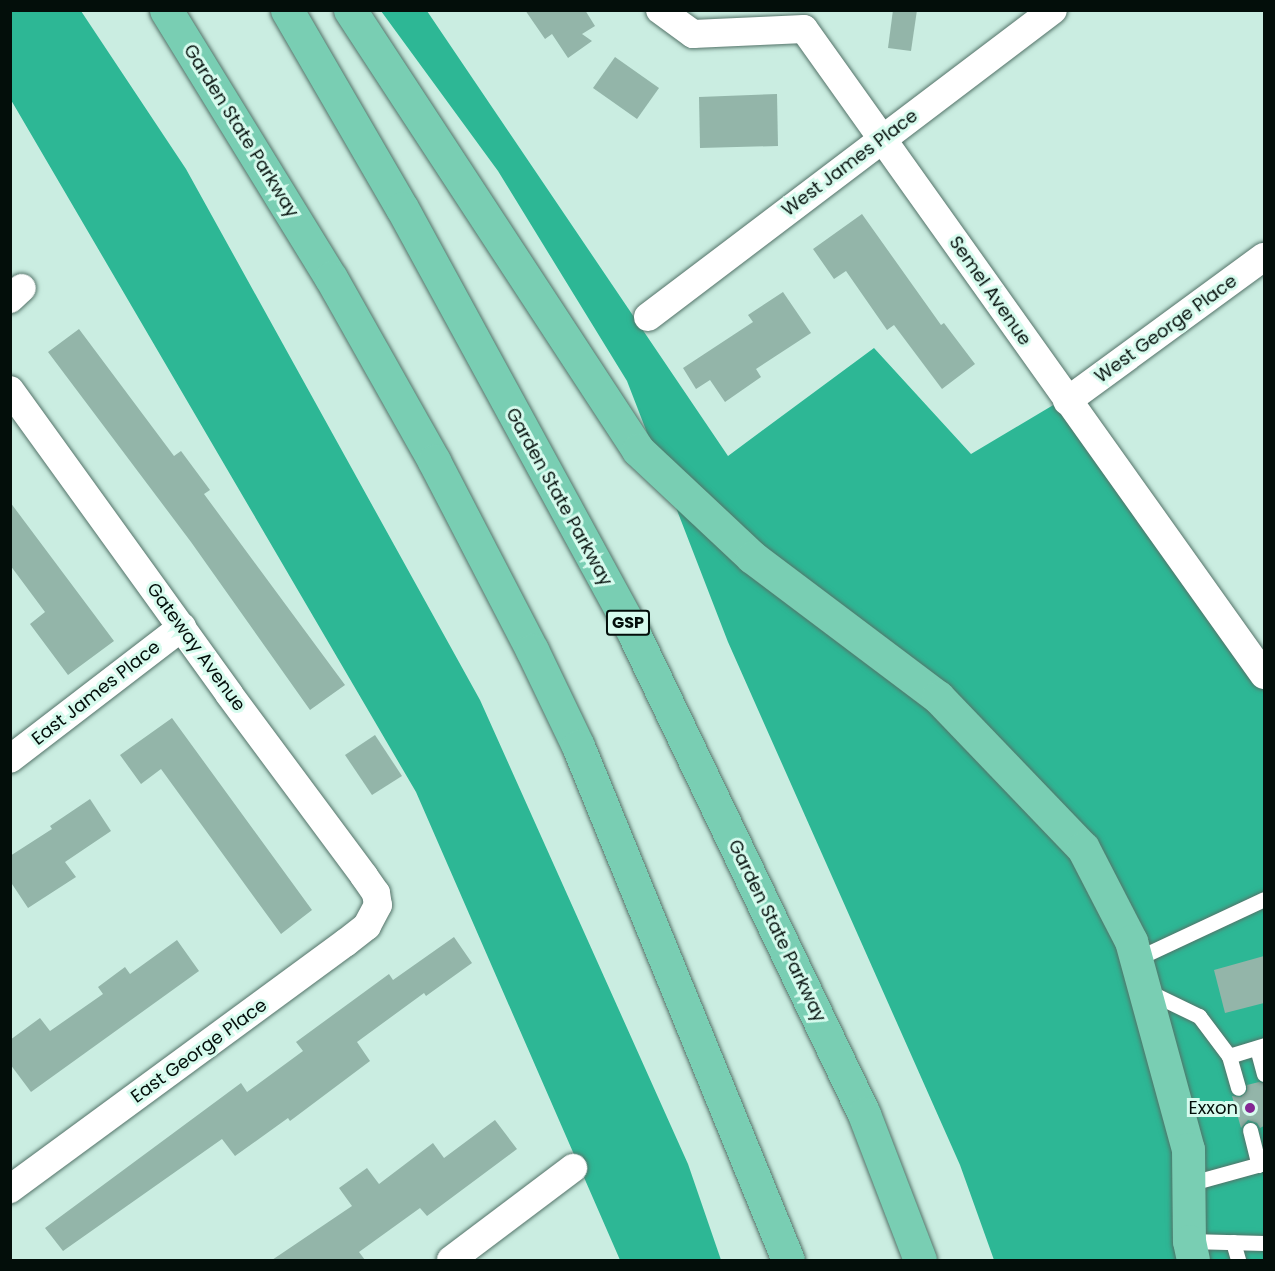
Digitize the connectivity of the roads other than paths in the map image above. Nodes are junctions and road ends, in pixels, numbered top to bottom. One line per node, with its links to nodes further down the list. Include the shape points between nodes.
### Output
1 (166, 10): 32 (highway, Garden State Parkway, via 343,299 434,461 532,650 578,746)
2 (287, 10): 33 (highway, Garden State Parkway / GSP, via 402,207 635,636 864,1114)
3 (350, 10): 17 (highway, via 638,450 752,556 938,697 1083,848 1131,941)
4 (660, 10): 6 (street, Semel Avenue, via 693,34)
5 (1053, 10): 7 (street, West James Place)
6 (805, 20): 7 (street, Semel Avenue)
7 (882, 138): 9 (street, West James Place); 11 (street, Semel Avenue)
8 (1264, 257): 11 (street, West George Place)
9 (648, 317)
10 (10, 390): 12 (street, Gateway Avenue)
11 (1067, 401): 13 (street, Semel Avenue)
12 (182, 627): 14 (street, East James Place); 16 (street, Gateway Avenue, via 376,893)
13 (1262, 668)
14 (10, 759)
15 (1264, 900): 17 (lane)
16 (378, 905): 27 (street, East George Place, via 367,926 345,944)
17 (1136, 959): 18 (highway)
18 (1144, 990): 20 (lane, via 1199,1016); 26 (highway, via 1188,1149)
19 (1261, 1046): 20 (lane); 21 (lane)
20 (1229, 1056): 22 (lane)
21 (1264, 1074)
22 (1238, 1088)
23 (1250, 1131): 24 (lane)
24 (1262, 1164): 26 (lane)
25 (573, 1168): 31 (street)
26 (1188, 1184): 30 (highway)
27 (10, 1189)
28 (1233, 1242): 29 (lane); 30 (lane); 34 (lane)
29 (1264, 1243)
30 (1191, 1251)
31 (451, 1260)
32 (788, 1260)
33 (920, 1260)
34 (1238, 1260)

